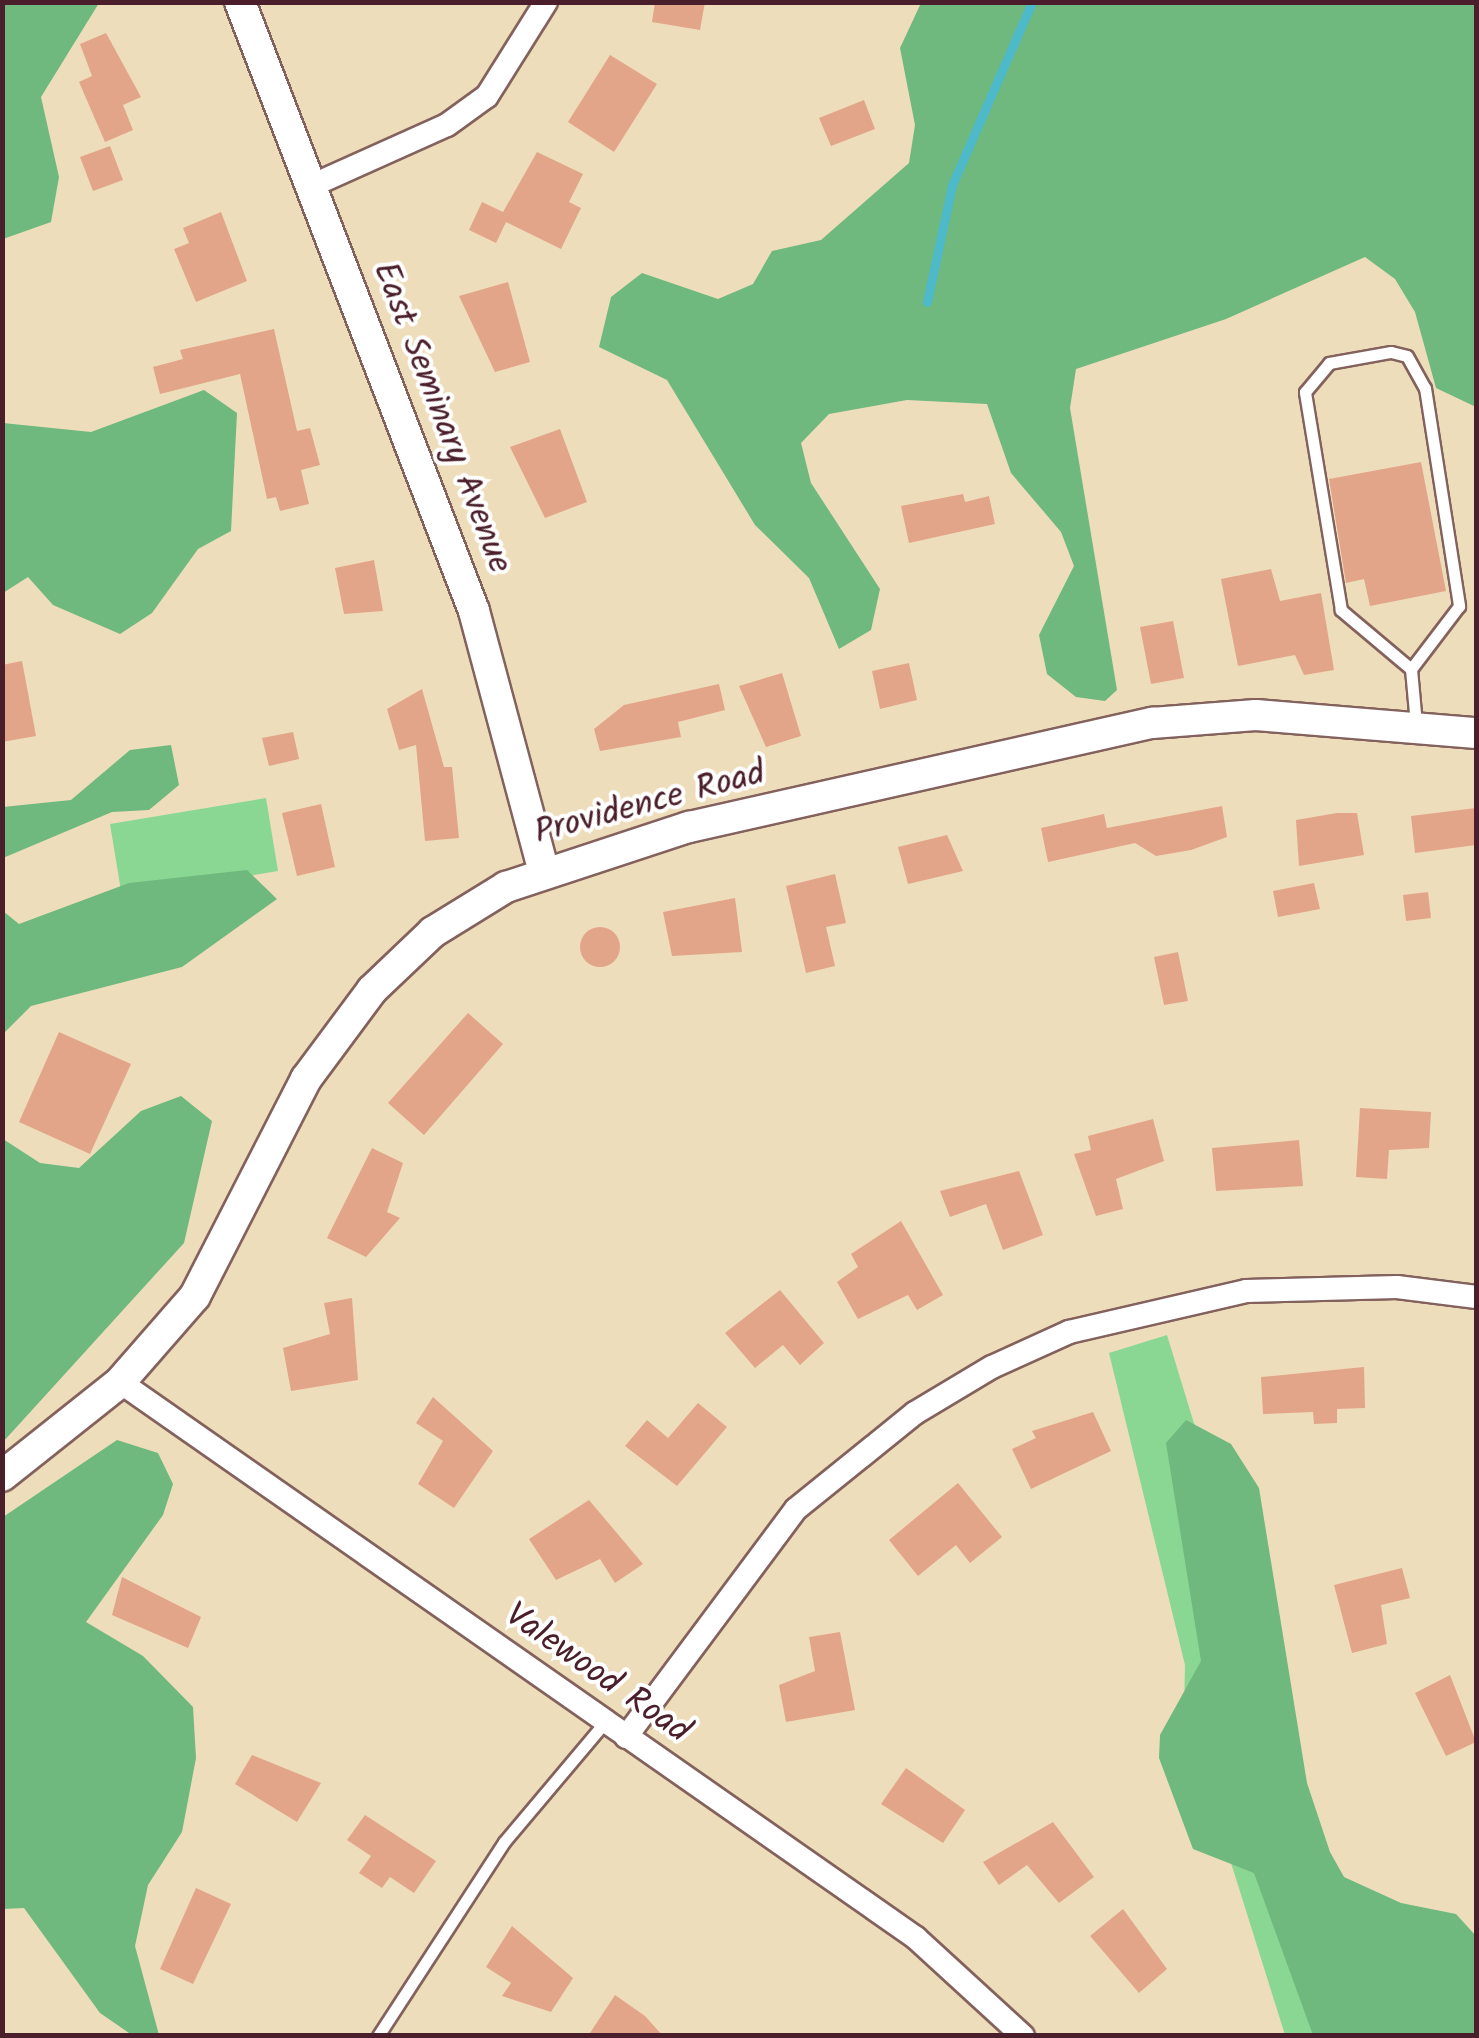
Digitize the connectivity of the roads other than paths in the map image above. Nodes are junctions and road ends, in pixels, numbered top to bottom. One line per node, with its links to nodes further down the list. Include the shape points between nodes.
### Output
1 (240, 2): 3 (street, East Seminary Avenue)
2 (546, 2): 3 (street, via 487,96 447,125)
3 (311, 186): 7 (street, East Seminary Avenue, via 474,611)
4 (1411, 669): 4 (lane, via 1340,610 1305,392 1329,362 1391,352 1407,356 1425,388 1460,606); 5 (lane)
5 (1416, 728): 6 (street, Providence Road); 7 (street, Providence Road, via 1239,715 1152,723)
6 (1476, 734)
7 (543, 870): 9 (street, Providence Road, via 433,932 372,990 306,1079 204,1281)
8 (1476, 1298): 12 (street, via 1397,1287 1246,1291 1069,1332 992,1367 914,1413 796,1509)
9 (120, 1382): 10 (street, Providence Road); 11 (street, Valewood Road)
10 (2, 1476)
11 (605, 1722): 12 (street, Valewood Road); 13 (lane, via 504,1842)
12 (626, 1737): 14 (street, Valewood Road, via 916,1938)
13 (378, 2036)
14 (1023, 2036)

